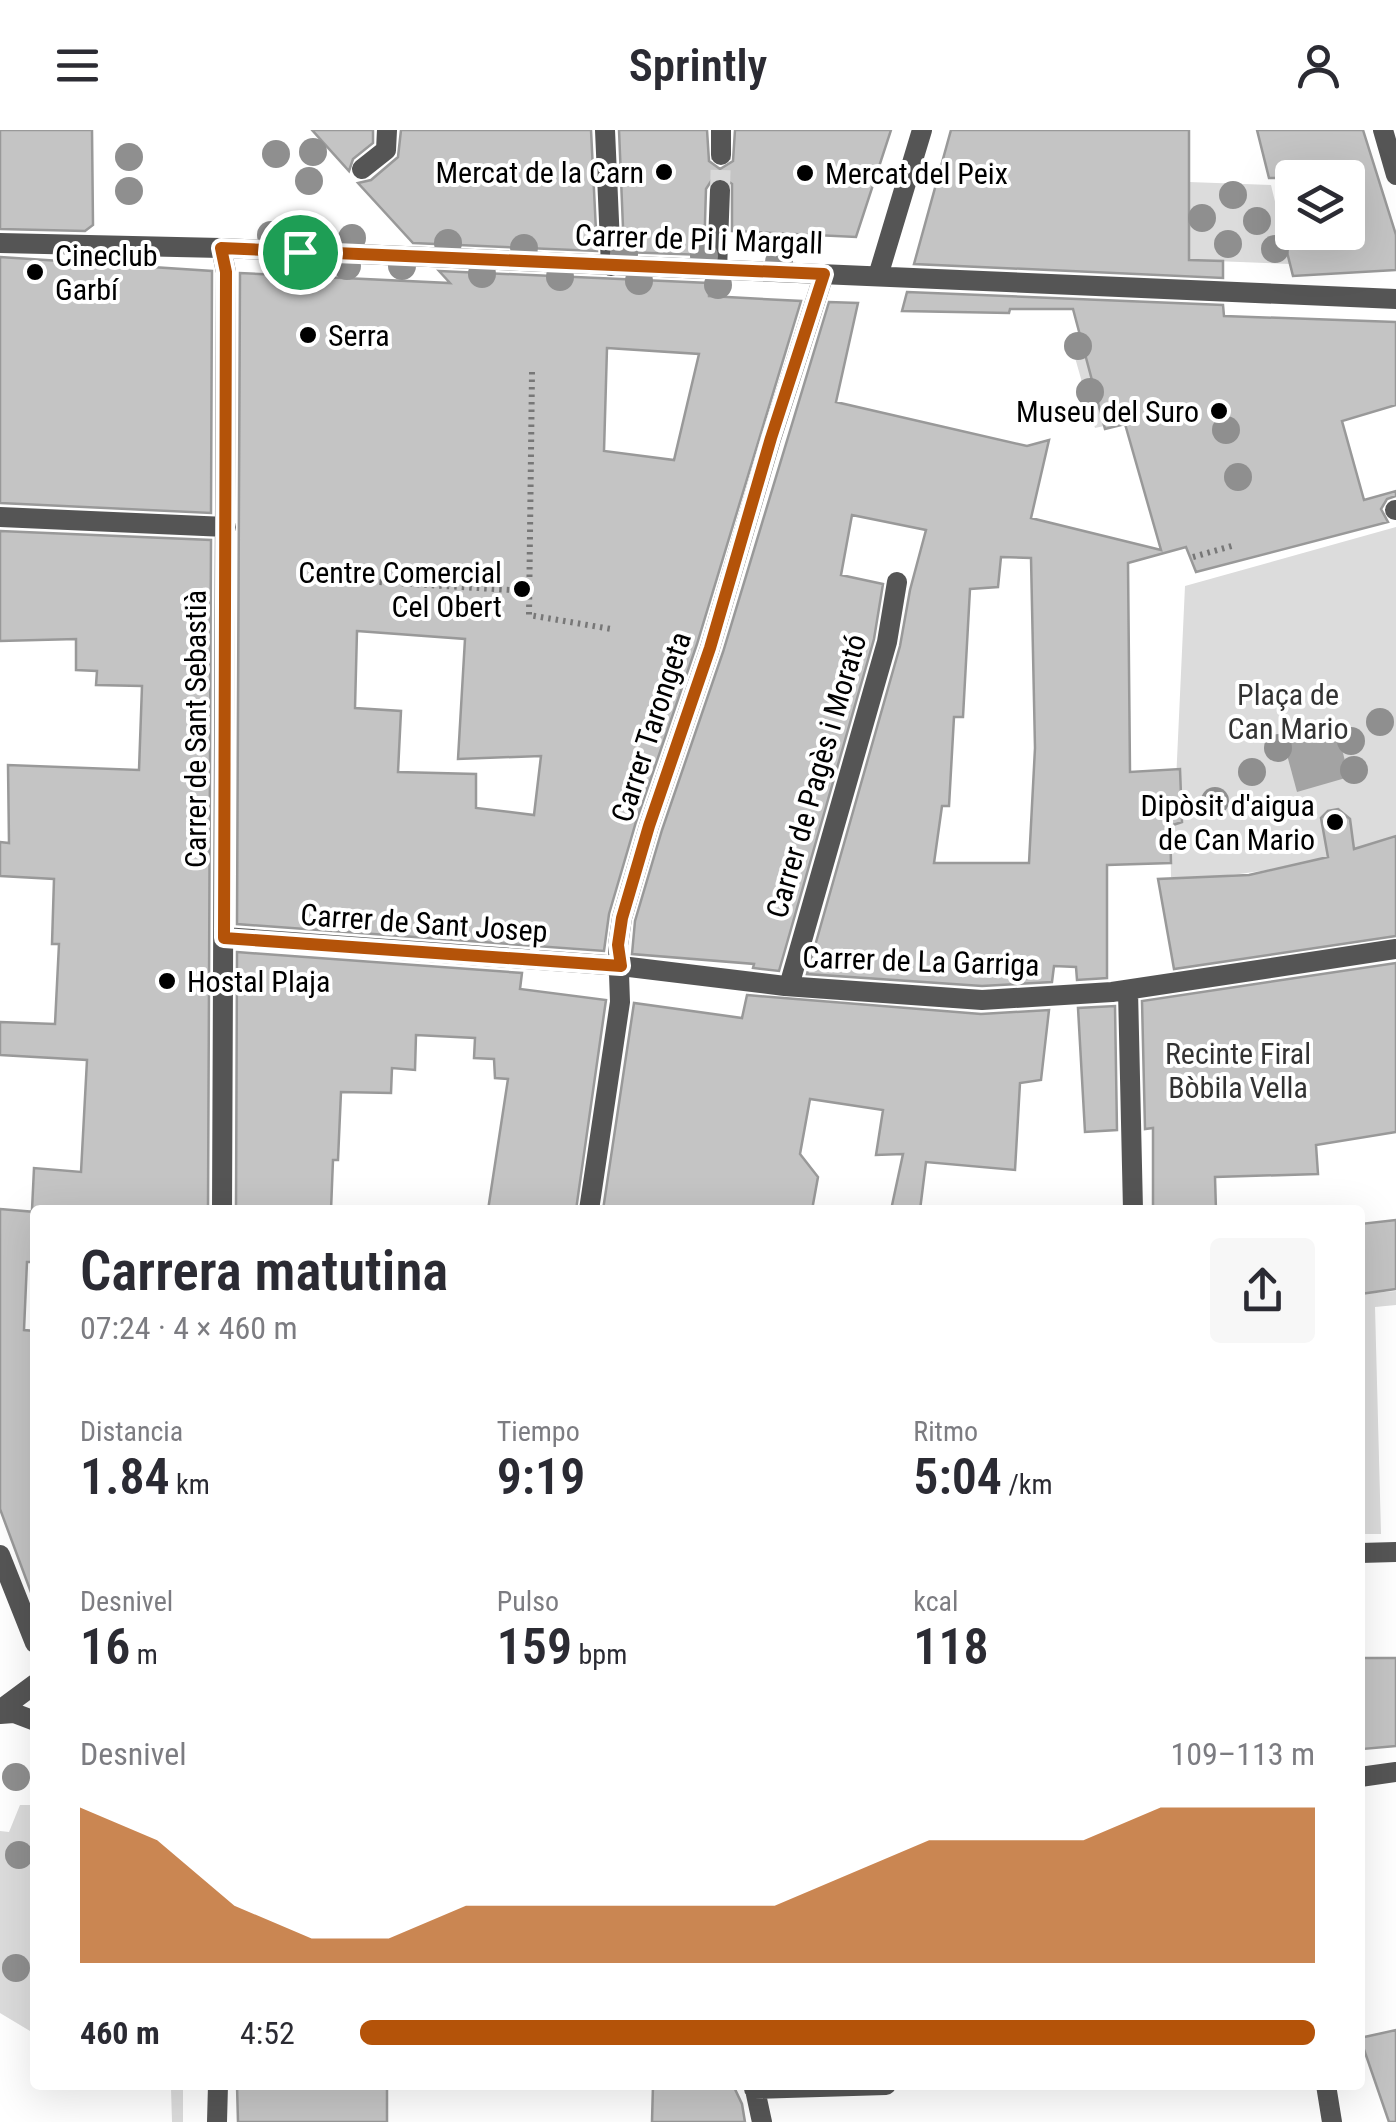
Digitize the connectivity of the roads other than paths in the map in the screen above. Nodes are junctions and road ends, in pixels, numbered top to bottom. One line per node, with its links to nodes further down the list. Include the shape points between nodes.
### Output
1 (387, 130): 7 (street, via 386,150)
2 (605, 130): 12 (street)
3 (721, 130): 6 (street)
4 (922, 130): 15 (street)
5 (1383, 130): 8 (street)
6 (721, 155)
7 (362, 169)
8 (1396, 175)
9 (720, 190): 13 (street)
10 (0, 243): 11 (street, Carrer de Pi i Margall)
11 (221, 248): 12 (street, Carrer de Pi i Margall); 18 (street, Carrer de Sant Sebastià)
12 (611, 266): 13 (street, Carrer de Pi i Margall)
13 (717, 270): 14 (street, Carrer de Pi i Margall)
14 (824, 274): 15 (street, Carrer de Pi i Margall); 22 (street, Carrer Tarongeta, via 628,900 618,945)
15 (878, 276): 16 (street, Carrer de Pi i Margall)
16 (1396, 299)
17 (0, 516): 18 (street)
18 (226, 528): 20 (street, Carrer de Sant Sebastià)
19 (897, 582): 23 (street, Carrer de Pagès i Morató, via 888,636)
20 (224, 938): 22 (street, Carrer de Sant Josep); 25 (street, Carrer de Sant Sebastià)
21 (1396, 950): 24 (street, Carrer de La Garriga)
22 (621, 966): 23 (street, Carrer de La Garriga); 26 (street, Carrer Tarongeta)
23 (789, 986): 24 (street, Carrer de La Garriga, via 982,1000)
24 (1128, 990): 27 (street)
25 (222, 1205)
26 (590, 1205)
27 (1133, 1205)
28 (1396, 1552): 29 (street)
29 (1365, 1553)
30 (0, 1555): 31 (street)
31 (30, 1630)
32 (30, 1688): 33 (street)
33 (0, 1712): 34 (street)
34 (30, 1719)
35 (1396, 1772): 36 (street)
36 (1365, 1777)
37 (218, 2090): 40 (street)
38 (755, 2090): 41 (street)
39 (1327, 2090): 42 (street)
40 (217, 2122)
41 (762, 2122)
42 (1332, 2122)

